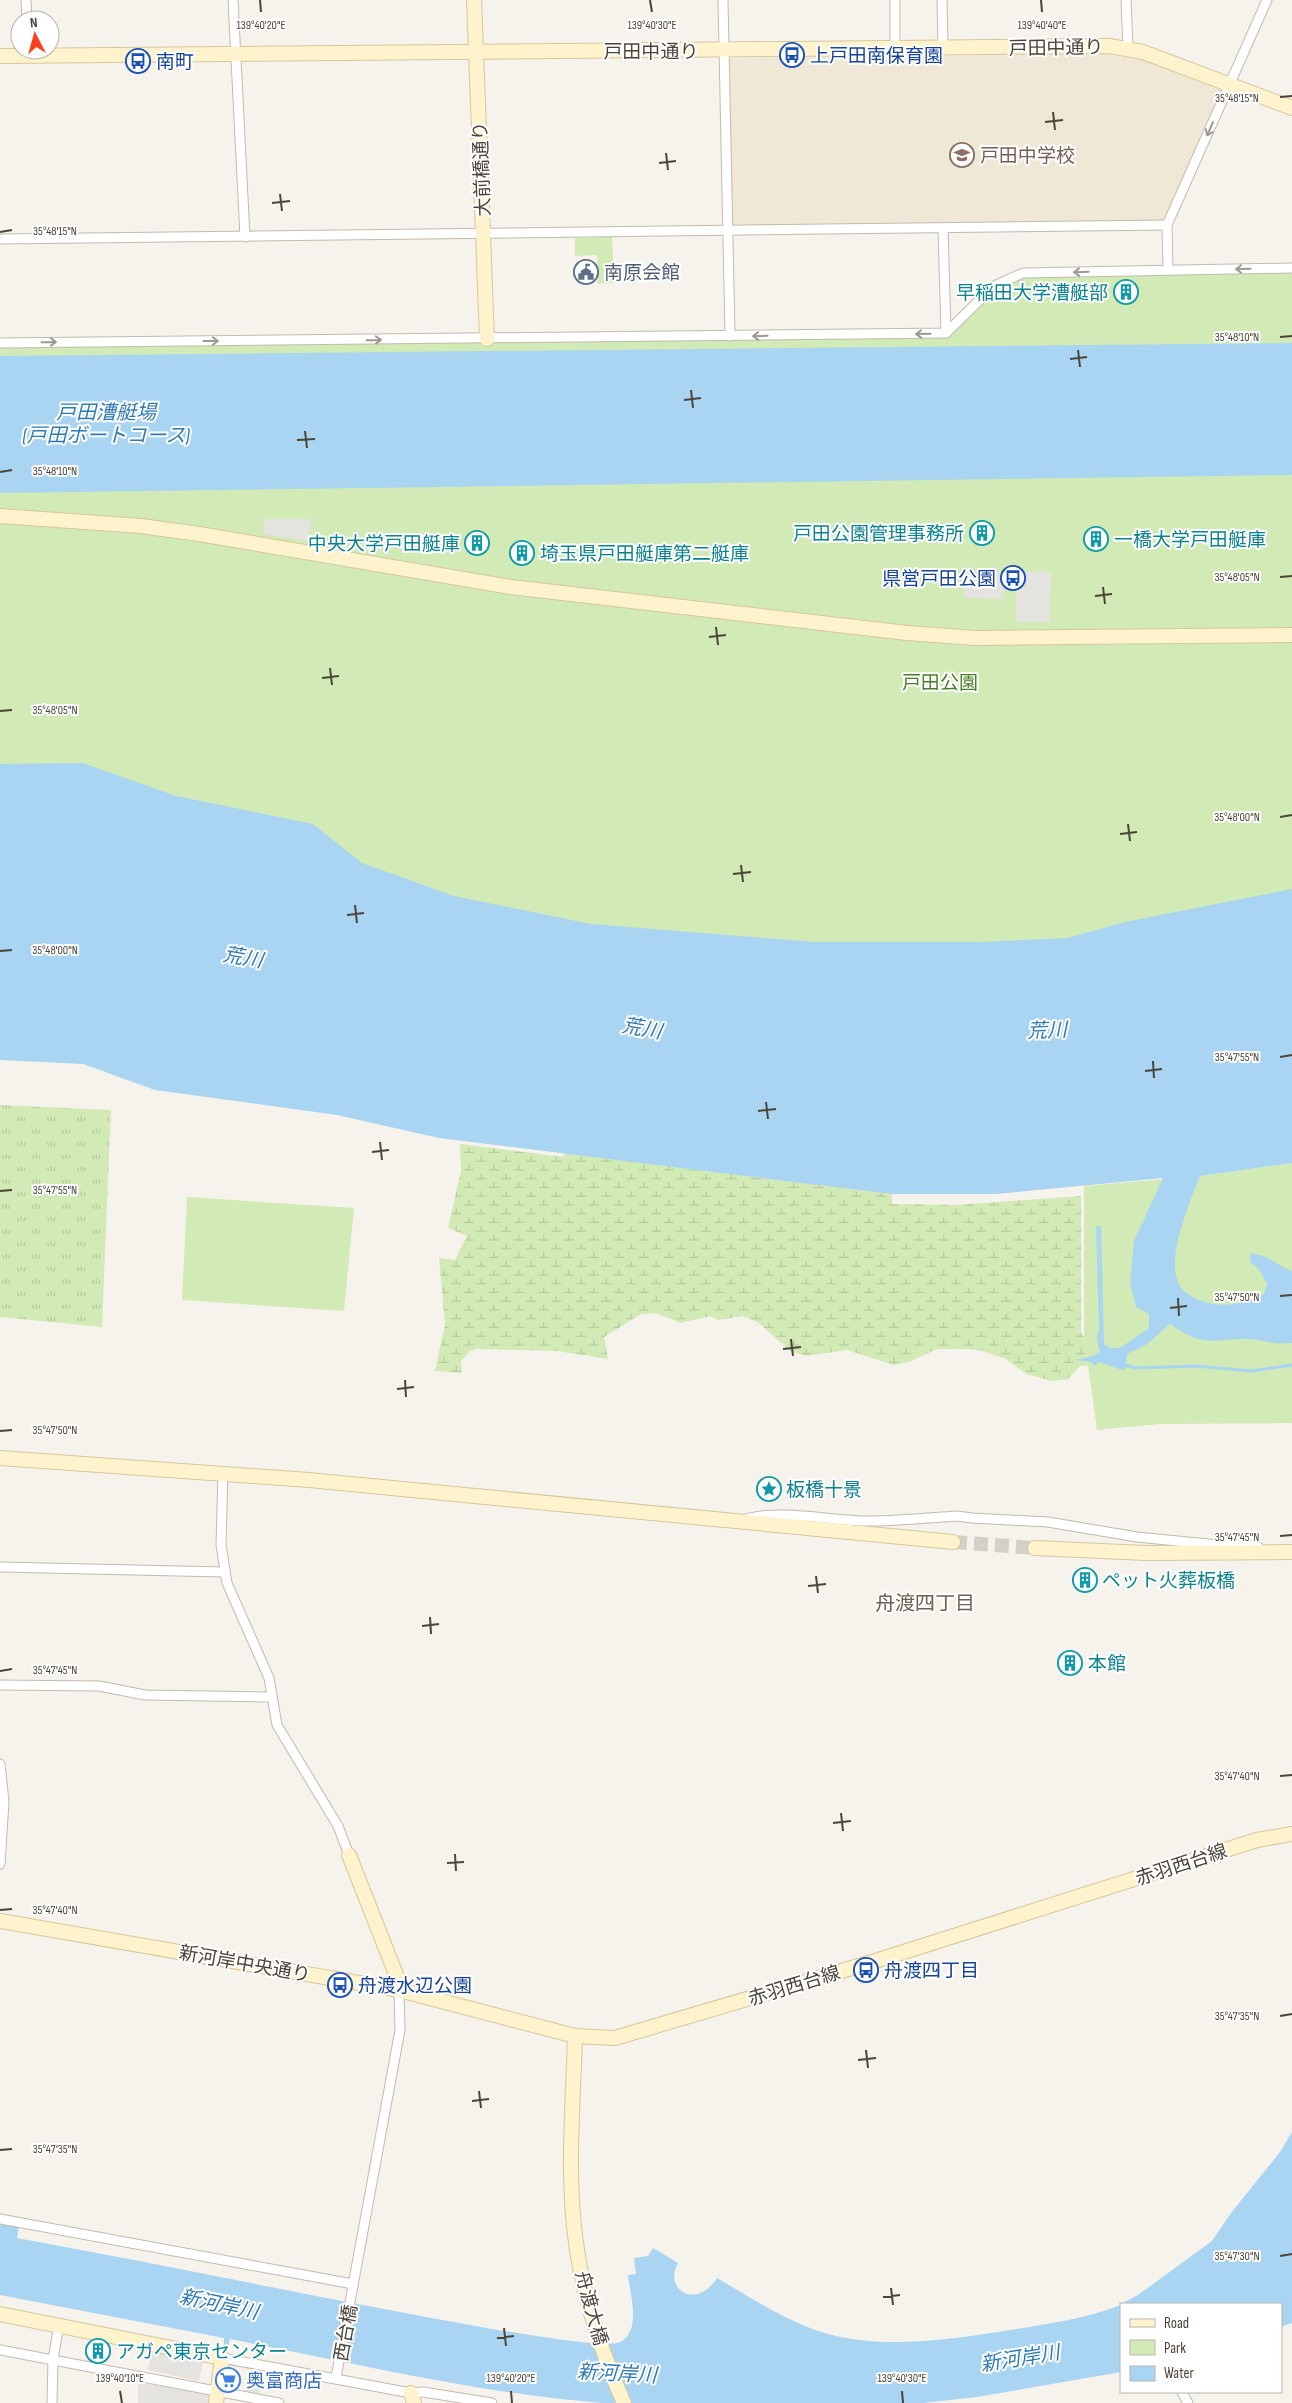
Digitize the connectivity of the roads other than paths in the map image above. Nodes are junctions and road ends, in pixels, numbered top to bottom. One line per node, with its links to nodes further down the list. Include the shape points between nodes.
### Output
1 (233, 0): 14 (street)
2 (474, 0): 12 (street, 大前橋通り)
3 (723, 0): 11 (street)
4 (896, 0): 10 (street)
5 (942, 0): 8 (street)
6 (1126, 0): 9 (street)
7 (1267, 0): 15 (street)
8 (943, 48): 9 (street, 戸田中通り); 10 (street, 戸田中通り)
9 (1128, 48): 15 (street, 戸田中通り)
10 (895, 49): 11 (street, 戸田中通り)
11 (724, 50): 12 (street, 戸田中通り); 19 (street)
12 (476, 52): 14 (street, 戸田中通り); 20 (street, 大前橋通り)
13 (60, 53): 14 (street, 戸田中通り)
14 (236, 54): 21 (street)
15 (1230, 84): 16 (street, 戸田中通り); 17 (street, one-way to 17)
16 (1292, 108)
17 (1167, 225): 18 (street); 24 (street)
18 (943, 228): 19 (street); 25 (street)
19 (728, 230): 20 (street); 26 (street)
20 (484, 234): 21 (street); 27 (street, 大前橋通り)
21 (245, 237): 22 (street)
22 (0, 239)
23 (1292, 268): 24 (street, one-way to 24)
24 (1168, 270): 25 (street, one-way to 25, via 1024,273 994,286)
25 (946, 333): 26 (street, one-way to 26)
26 (730, 336): 27 (street)
27 (486, 339): 28 (street, one-way to 27)
28 (0, 343)
29 (0, 516): 30 (street, via 141,526 511,587 907,633 992,638)
30 (1292, 635)
31 (0, 1458): 32 (street)
32 (223, 1474): 33 (street); 39 (street)
33 (736, 1522): 34 (street); 37 (street, via 755,1516 869,1521 957,1516 1048,1522 1137,1537 1208,1544 1255,1545)
34 (953, 1542)
35 (1035, 1548): 37 (street)
36 (1292, 1552): 37 (street)
37 (1268, 1554)
38 (0, 1568): 39 (street)
39 (224, 1572): 41 (street, via 269,1678)
40 (0, 1685): 41 (street, via 99,1686 145,1695)
41 (272, 1697): 44 (street, via 277,1725 334,1818)
42 (0, 1764): 45 (street, via 4,1802)
43 (1292, 1834): 48 (street, 赤羽西台線, via 1258,1840 632,2034 600,2038)
44 (349, 1855): 47 (street, via 397,1977)
45 (0, 1864)
46 (0, 1921): 47 (street, 新河岸中央通り)
47 (399, 1990): 48 (street, 新河岸中央通り); 50 (street, 西台橋, via 400,2030)
48 (575, 2036): 62 (street, 舟渡大橋, via 572,2148 577,2249 592,2319)
49 (0, 2219): 50 (street)
50 (353, 2286): 56 (street, 西台橋)
51 (0, 2314): 52 (street)
52 (59, 2324): 54 (street); 55 (street)
53 (0, 2350): 55 (street)
54 (222, 2358): 56 (street); 57 (street)
55 (53, 2359): 57 (street); 59 (street)
56 (336, 2378): 58 (street)
57 (216, 2397): 60 (street)
58 (412, 2398): 61 (street, via 424,2392)
59 (52, 2403)
60 (279, 2403)
61 (492, 2403)
62 (624, 2403)

